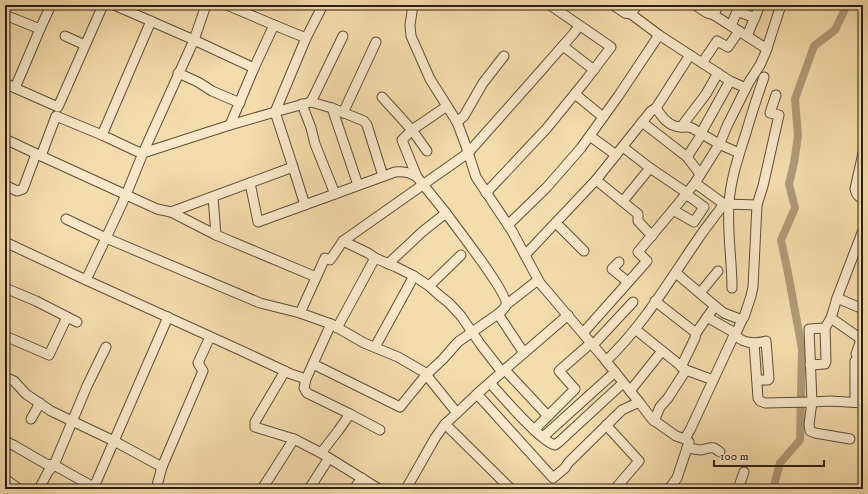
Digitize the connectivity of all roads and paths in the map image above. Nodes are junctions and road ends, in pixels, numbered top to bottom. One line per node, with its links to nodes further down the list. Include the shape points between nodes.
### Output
1 (51, 5): 23 (street)
2 (103, 5): 31 (street)
3 (114, 5): 19 (street)
4 (206, 5): 29 (street)
5 (227, 5): 14 (street)
6 (323, 5): 28 (street)
7 (413, 5): 51 (street, via 411,36 430,79)
8 (550, 5): 21 (street)
9 (613, 5): 16 (street)
10 (637, 5): 16 (street)
11 (695, 5): 15 (street, via 706,13)
12 (760, 5): 18 (street)
13 (781, 5): 33 (street)
14 (244, 8): 20 (street)
15 (714, 9): 22 (street)
16 (631, 14): 24 (street)
17 (5, 15): 23 (street)
18 (754, 18): 22 (street, via 737,11); 27 (street)
19 (151, 21): 29 (street); 66 (street)
20 (274, 24): 28 (street); 37 (street)
21 (579, 26): 32 (street); 38 (street, via 611,48)
22 (735, 28): 27 (street); 36 (street, via 728,47 717,41)
23 (40, 29): 44 (street)
24 (659, 35): 34 (street); 57 (street)
25 (65, 36): 31 (street)
26 (343, 36): 50 (street)
27 (747, 36): 33 (street)
28 (306, 38): 55 (street)
29 (194, 40): 37 (street); 39 (street)
30 (376, 42): 56 (street)
31 (85, 46): 54 (street)
32 (563, 46): 38 (street); 73 (street)
33 (767, 49): 45 (street)
34 (690, 55): 36 (street); 53 (street)
35 (504, 56): 59 (street, via 483,83 464,116)
36 (702, 63): 40 (street)
37 (254, 68): 49 (street)
38 (594, 70): 46 (street)
39 (178, 73): 49 (street); 72 (street)
40 (718, 73): 42 (street); 62 (street)
41 (764, 77): 74 (street)
42 (730, 81): 45 (street); 65 (street)
43 (5, 83): 44 (street)
44 (15, 88): 54 (street)
45 (746, 88): 69 (street)
46 (576, 94): 57 (street); 91 (street)
47 (776, 94): 100 (street, via 770,113 778,115)
48 (382, 97): 63 (street)
49 (240, 103): 61 (street)
50 (306, 103): 52 (street); 55 (street); 93 (street, via 315,144)
51 (447, 106): 59 (street); 63 (street)
52 (332, 108): 56 (street); 89 (street)
53 (656, 108): 58 (street); 60 (street)
54 (57, 111): 66 (street); 76 (street)
55 (275, 112): 61 (street); 79 (street)
56 (343, 113): 83 (street, via 364,121 367,125)
57 (603, 118): 67 (street)
58 (664, 120): 62 (street); 64 (street)
59 (457, 122): 73 (street)
60 (642, 122): 64 (street); 70 (street)
61 (230, 125): 72 (street)
62 (681, 128): 65 (street, via 689,126)
63 (412, 130): 71 (street); 84 (street, via 402,140)
64 (655, 132): 78 (street)
65 (701, 133): 69 (street); 78 (street)
66 (102, 135): 72 (street)
67 (590, 136): 77 (street); 106 (street, via 547,187)
68 (5, 139): 76 (street)
69 (719, 144): 74 (street); 82 (street)
70 (623, 147): 77 (street); 80 (street)
71 (427, 151)
72 (143, 153): 94 (street)
73 (468, 153): 90 (street); 91 (street, via 476,177)
74 (739, 153): 99 (street)
75 (863, 153): 81 (street)
76 (39, 155): 88 (street, via 23,189 17,191); 94 (street)
77 (616, 155): 85 (street)
78 (687, 157): 82 (street)
79 (293, 167): 86 (street); 98 (street)
80 (650, 168): 92 (street); 97 (street)
81 (861, 168): 96 (street, via 855,188 856,193)
82 (700, 174): 87 (street)
83 (383, 176): 84 (street, via 403,171); 89 (street)
84 (417, 177): 90 (street)
85 (596, 180): 97 (street); 105 (street)
86 (250, 183): 95 (street); 98 (street, via 258,222)
87 (695, 183): 92 (street); 99 (street)
88 (5, 185)
89 (358, 185): 93 (street)
90 (423, 185): 103 (street); 111 (street)
91 (486, 193): 106 (street)
92 (686, 193): 101 (street); 101 (street, via 704,207 694,222)
93 (335, 194): 98 (street)
94 (126, 195): 102 (street, via 157,209); 110 (street)
95 (212, 197): 102 (street); 108 (street)
96 (863, 199)
97 (622, 201): 109 (street, via 638,214 638,221)
98 (305, 205)
99 (726, 205): 100 (street); 120 (street, via 698,238); 128 (street)
100 (757, 205): 143 (street, via 753,287)
101 (673, 210): 109 (street)
102 (171, 212): 108 (street)
103 (446, 214): 118 (street, via 422,232); 133 (street, via 482,260 503,294)
104 (66, 219): 110 (street)
105 (556, 223): 113 (street); 115 (street)
106 (508, 225): 115 (street)
107 (863, 230): 130 (street)
108 (216, 235): 122 (street)
109 (652, 236): 125 (street, via 638,252 647,261)
110 (106, 238): 123 (street); 136 (street, via 260,303)
111 (344, 241): 116 (street); 122 (street, via 327,259)
112 (5, 242): 123 (street)
113 (584, 251)
114 (461, 255): 126 (street)
115 (525, 255): 124 (street)
116 (375, 258): 118 (street); 145 (street)
117 (619, 262): 125 (street, via 612,269)
118 (388, 264): 121 (street)
119 (718, 271): 129 (street)
120 (676, 273): 129 (street); 131 (street)
121 (414, 276): 126 (street); 157 (street)
122 (316, 278): 136 (street)
123 (86, 280): 141 (street)
124 (538, 280): 133 (street); 138 (street)
125 (628, 282): 149 (street)
126 (429, 286): 148 (street, via 462,316)
127 (5, 288): 139 (street)
128 (732, 288)
129 (700, 293): 134 (street)
130 (837, 298): 135 (street); 142 (street)
131 (656, 301): 147 (street); 150 (street)
132 (633, 302): 155 (street)
133 (506, 305): 137 (street)
134 (715, 306): 140 (street); 143 (street, via 724,313)
135 (863, 309)
136 (300, 313): 145 (street)
137 (498, 314): 148 (street); 159 (street)
138 (568, 316): 149 (street); 159 (street)
139 (67, 317): 144 (street); 152 (street, via 49,356)
140 (707, 317): 150 (street); 151 (street)
141 (168, 318): 153 (street); 193 (street)
142 (831, 318): 146 (street); 154 (street)
143 (742, 320): 151 (street)
144 (77, 322)
145 (334, 326): 157 (street); 161 (street)
146 (825, 328): 162 (street, via 826,361 824,364); 162 (street, via 808,330)
147 (635, 329): 158 (street); 160 (street)
148 (472, 332): 165 (street); 167 (street, via 458,342)
149 (583, 333): 155 (street)
150 (696, 333): 163 (street)
151 (735, 333): 170 (street); 176 (street, via 737,337 754,343 760,401)
152 (5, 336)
153 (210, 337): 164 (street); 199 (street, via 198,363 203,370)
154 (862, 340): 178 (street, via 855,357)
155 (592, 344): 160 (street); 181 (street, via 559,371 575,389)
156 (106, 347): 184 (street)
157 (375, 347): 167 (street, via 398,357)
158 (662, 351): 163 (street); 173 (street)
159 (524, 353): 165 (street)
160 (606, 361): 166 (street)
161 (313, 364): 167 (street, via 400,407); 169 (street)
162 (810, 365): 176 (street)
163 (683, 368): 170 (street); 183 (street)
164 (285, 371): 169 (street); 190 (street, via 255,422 255,427)
165 (503, 371): 171 (street); 181 (street)
166 (615, 372): 172 (street); 189 (street)
167 (426, 375): 179 (street)
168 (5, 377): 177 (street, via 14,381 26,394)
169 (306, 379): 180 (street, via 304,388 307,393)
170 (713, 380): 194 (street)
171 (490, 383): 174 (street); 188 (street)
172 (624, 383): 173 (street); 189 (street, via 555,445)
173 (630, 391): 175 (street)
174 (477, 394): 179 (street); 186 (street, via 553,478)
175 (639, 402): 183 (street); 186 (street, via 622,410)
176 (805, 402): 178 (street); 191 (street, via 810,431)
177 (40, 403): 182 (street); 184 (street)
178 (859, 403)
179 (457, 413): 185 (street)
180 (350, 414): 187 (street); 196 (street)
181 (548, 416): 188 (street)
182 (31, 419)
183 (654, 421): 194 (street)
184 (73, 422): 193 (street); 198 (street)
185 (445, 424): 211 (street); 212 (street)
186 (606, 425): 213 (street, via 639,461)
187 (380, 430)
188 (534, 430): 189 (street)
189 (543, 437)
190 (294, 439): 196 (street); 204 (street)
191 (850, 439)
192 (5, 441): 198 (street, via 46,464)
193 (114, 441): 199 (street); 203 (street)
194 (686, 443): 195 (street, via 701,450 710,447); 214 (street, via 677,478)
195 (720, 452)
196 (320, 453): 197 (street)
197 (329, 458): 201 (street); 208 (street)
198 (54, 465): 203 (street); 206 (street)
199 (162, 467): 207 (street)
200 (744, 472): 215 (street)
201 (362, 478): 209 (street); 210 (street)
202 (5, 479): 205 (street)
203 (95, 488)
204 (265, 488)
205 (19, 489)
206 (39, 489)
207 (156, 489)
208 (309, 489)
209 (354, 489)
210 (379, 489)
211 (406, 489)
212 (511, 489)
213 (615, 489)
214 (669, 489)
215 (738, 489)

